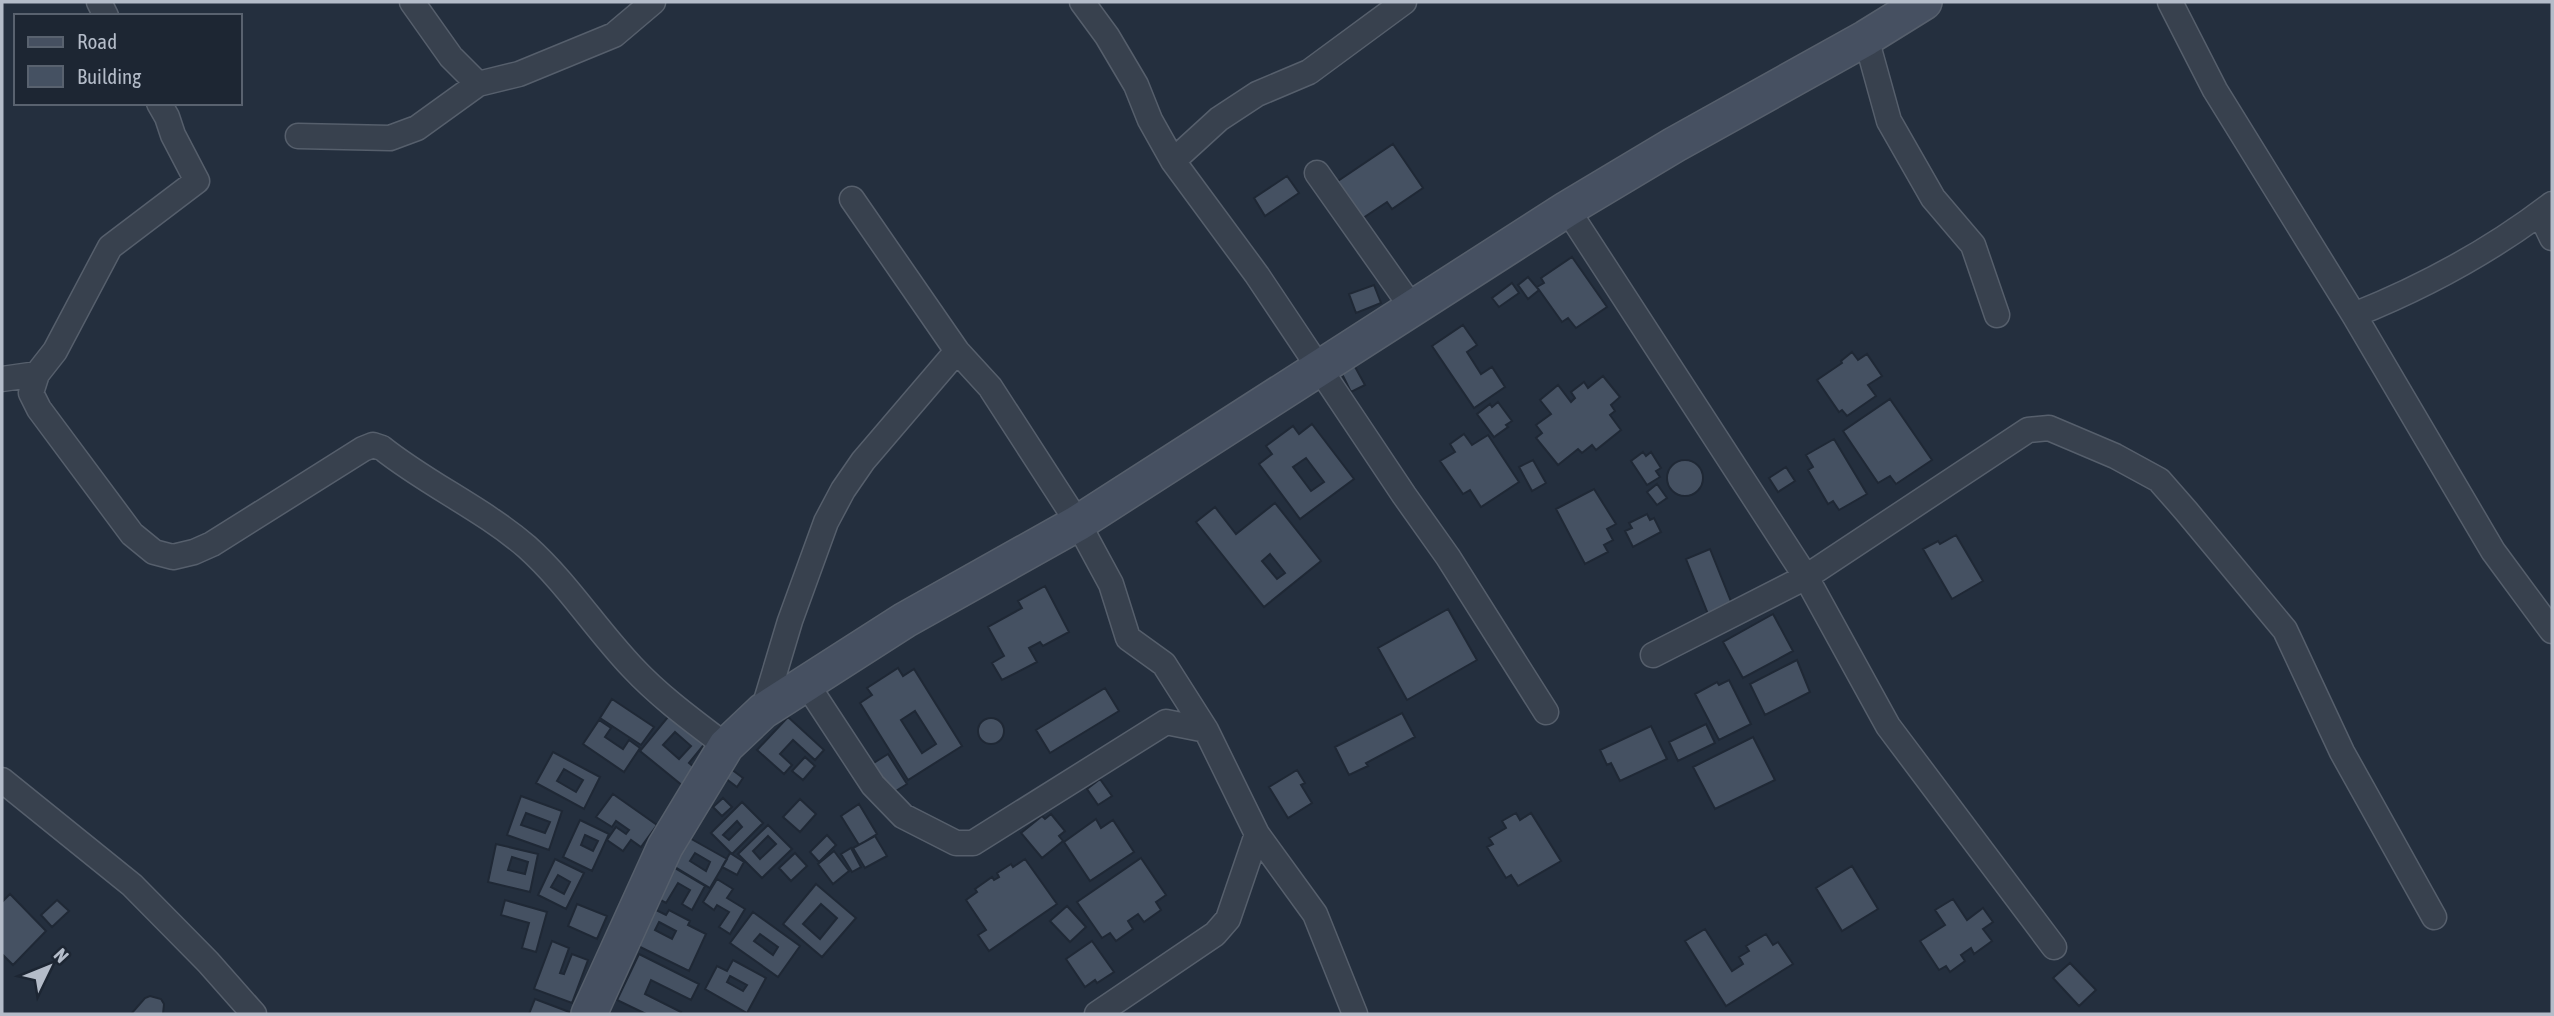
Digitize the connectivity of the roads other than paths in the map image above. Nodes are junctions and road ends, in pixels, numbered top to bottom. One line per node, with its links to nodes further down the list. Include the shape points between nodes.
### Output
1 (411, 2): 8 (street, via 451,57)
2 (653, 2): 8 (street, via 614,35 519,74)
3 (1082, 2): 11 (street, via 1136,85)
4 (1404, 2): 11 (street, via 1309,72 1257,94 1219,119)
5 (1922, 2): 7 (street)
6 (2170, 2): 19 (street, via 2215,90)
7 (1866, 38): 15 (street); 18 (street, via 1889,121 1933,198 1973,245)
8 (478, 84): 10 (street, via 417,128 390,138)
9 (160, 105): 22 (street, via 197,181 110,247 55,351)
10 (298, 136)
11 (1172, 161): 21 (street)
12 (1317, 173): 17 (street)
13 (852, 199): 20 (street)
14 (2546, 208): 16 (street); 19 (street, via 2443,275)
15 (1567, 209): 17 (street); 25 (street)
16 (2552, 238)
17 (1413, 309): 21 (street)
18 (1997, 315)
19 (2354, 315): 26 (street, via 2493,551)
20 (957, 351): 24 (street, via 990,387); 29 (street, via 843,490 790,621)
21 (1320, 368): 24 (street); 30 (street)
22 (37, 374): 23 (street); 32 (street, via 31,393 38,408 132,534 154,552 173,557 212,544 373,445 382,448 525,546 562,582 633,668)
23 (2, 379)
24 (1078, 523): 28 (street, via 905,620); 31 (street, via 1111,584 1128,638 1164,664)
25 (1806, 577): 27 (street); 35 (street, via 2028,430 2049,428 2115,456 2158,480 2285,630 2342,752); 36 (street, via 1888,726)
26 (2552, 631)
27 (1653, 655)
28 (806, 683): 29 (street); 31 (street, via 873,785 903,816 956,844 973,843 1166,722)
29 (762, 711): 32 (street)
30 (1546, 712)
31 (1206, 730): 34 (street)
32 (726, 746): 38 (street, via 666,847)
33 (2, 780): 37 (street, via 132,885)
34 (1257, 834): 39 (street, via 1228,919 1215,934); 40 (street, via 1315,914)
35 (2434, 917)
36 (2054, 947)
37 (254, 1014)
38 (589, 1014)
39 (1097, 1014)
40 (1355, 1014)

